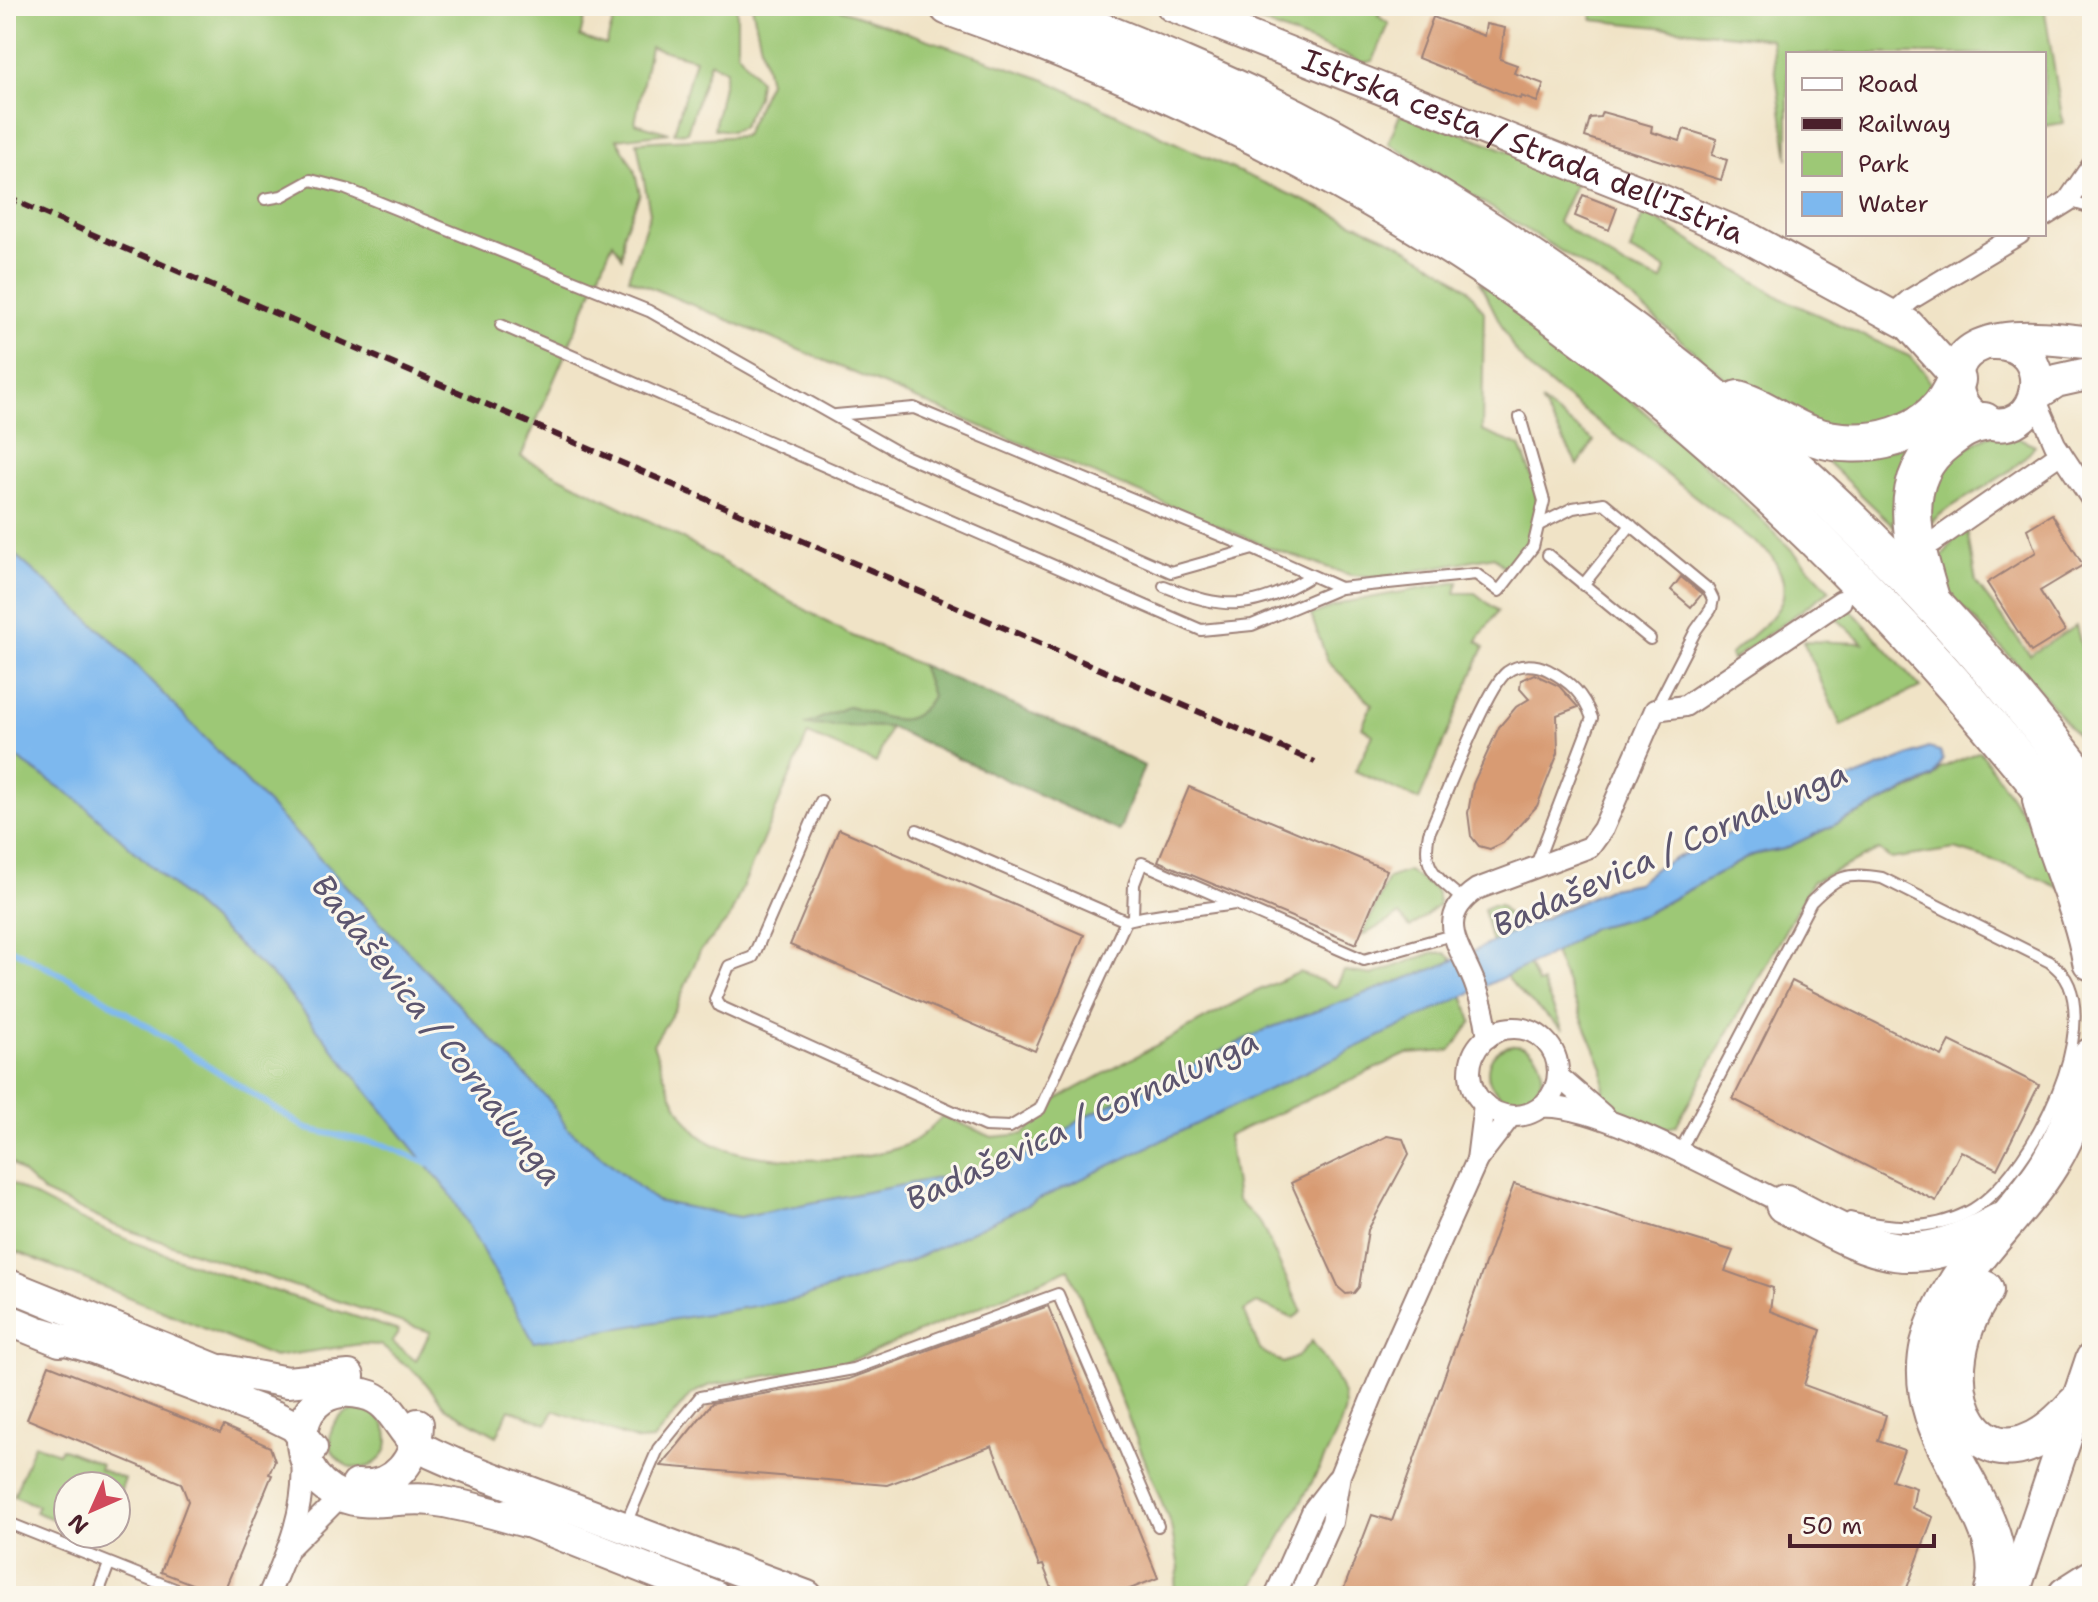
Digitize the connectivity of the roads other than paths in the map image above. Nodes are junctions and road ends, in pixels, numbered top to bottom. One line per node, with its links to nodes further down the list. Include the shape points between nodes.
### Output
1 (949, 6): 39 (highway, via 1159,88 1298,156 1406,217 1541,308 1692,428 1813,537 1919,643)
2 (1036, 6): 19 (highway, via 1179,63 1294,117 1423,188 1535,260)
3 (1172, 6): 4 (street, Istrska cesta / Strada dell'Istria)
4 (1203, 12): 11 (street, Istrska cesta / Strada dell'Istria, via 1747,237)
5 (2092, 166): 7 (street)
6 (265, 199): 21 (lane, via 311,180 346,189 649,311)
7 (2068, 201): 8 (lane); 9 (street)
8 (2092, 208)
9 (2046, 215)
10 (2016, 236): 11 (street, via 1921,293)
11 (1901, 320): 14 (street, via 1950,339); 18 (street, via 1935,350)
12 (501, 325): 34 (lane, via 1201,630 1252,625)
13 (2092, 343): 14 (main road, via 2015,336)
14 (1989, 344): 16 (main road, via 2016,347); 18 (main road, via 1969,354)
15 (2092, 357): 16 (main road)
16 (2029, 358): 20 (main road, via 2037,379)
17 (2092, 373): 20 (main road, via 2056,381)
18 (1956, 379): 19 (highway, via 1939,409 1914,428 1852,444 1808,434 1746,402); 23 (main road, via 1963,405)
19 (1711, 393): 36 (highway)
20 (2036, 396): 23 (main road, via 2022,415); 24 (street)
21 (835, 415): 29 (lane, via 914,408); 29 (lane, via 903,455 1171,572)
22 (1520, 417): 26 (lane, via 1544,501)
23 (1992, 423): 24 (street, via 2021,428); 36 (highway, via 1968,424 1931,452 1919,472 1912,532)
24 (2058, 449): 25 (street); 28 (street)
25 (2092, 500)
26 (1541, 524): 27 (lane, via 1573,508 1604,503); 34 (lane, via 1533,547 1499,591 1476,574)
27 (1631, 525): 32 (lane); 38 (lane, via 1708,589 1713,599)
28 (1933, 542)
29 (1253, 549): 31 (lane)
30 (1548, 555): 32 (lane)
31 (1311, 576): 33 (lane, via 1260,602 1224,605); 34 (lane)
32 (1583, 585): 37 (lane)
33 (1164, 586)
34 (1340, 588)
35 (1841, 601): 38 (street, via 1685,706)
36 (1932, 605): 40 (highway)
37 (1650, 639)
38 (1655, 710): 44 (street, via 1603,829 1590,847)
39 (2038, 782): 43 (highway); 49 (highway)
40 (2092, 793)
41 (821, 801): 47 (lane, via 753,957 729,966 715,999 719,1006 985,1126 1010,1127 1040,1109)
42 (917, 830): 47 (lane)
43 (2092, 852)
44 (1533, 870): 45 (street); 45 (lane, via 1592,718 1575,688 1539,665 1516,667 1495,685 1429,833 1429,868)
45 (1462, 899): 48 (street)
46 (1235, 904): 47 (lane); 47 (lane, via 1142,863); 48 (lane, via 1364,960)
47 (1130, 919)
48 (1452, 935): 50 (street)
49 (2092, 961)
50 (1477, 988): 51 (street); 52 (street)
51 (1516, 1028): 52 (street); 54 (street, via 1547,1043)
52 (1488, 1037): 55 (street, via 1471,1065 1472,1085)
53 (2092, 1057): 65 (highway, via 2080,1099 2049,1165)
54 (1558, 1076): 56 (street); 58 (street)
55 (1484, 1104): 57 (street); 61 (street)
56 (1541, 1107): 57 (street); 58 (street)
57 (1511, 1116): 61 (street)
58 (1609, 1120): 60 (street)
59 (2092, 1123): 71 (highway, via 2052,1198 1975,1303 1955,1358 1960,1411 1968,1424 1994,1442 2009,1446 2044,1437)
60 (1678, 1153): 62 (street); 64 (lane, via 1811,902 1829,884 1851,873 1882,878 2050,962 2068,982 2075,1022 2065,1074 2022,1159 1987,1199 1970,1211 1925,1225 1888,1227)
61 (1477, 1160): 75 (street)
62 (1785, 1204): 63 (lane); 65 (highway, via 1862,1241 1912,1254 1963,1243)
63 (1825, 1212)
64 (1839, 1215)
65 (2001, 1222): 92 (highway, via 1939,1317 1927,1373 1930,1406 1941,1438 1991,1537 1997,1564)
66 (6, 1284): 69 (street)
67 (6, 1319): 73 (street)
68 (2092, 1359): 71 (main road)
69 (224, 1370): 70 (street, via 253,1386); 72 (street, via 287,1382 369,1376 407,1400)
70 (318, 1401): 72 (street, via 338,1394 366,1394); 73 (street, via 310,1410)
71 (2076, 1405): 93 (main road)
72 (417, 1434): 74 (street); 77 (street, via 457,1446); 82 (street, via 453,1463)
73 (303, 1445): 76 (street, via 316,1478); 81 (street, via 301,1504)
74 (398, 1475): 76 (street); 79 (street, via 443,1483)
75 (1340, 1475): 85 (street, via 1313,1510); 91 (street, via 1332,1522)
76 (347, 1490): 79 (street, via 372,1501 434,1500); 81 (street)
77 (627, 1521): 80 (lane, via 658,1449 700,1397 853,1369 1058,1294); 82 (street)
78 (6, 1522): 83 (lane)
79 (526, 1522): 89 (street)
80 (1158, 1526)
81 (291, 1546): 88 (street)
82 (719, 1562): 90 (street)
83 (109, 1564): 86 (lane); 87 (lane)
84 (2092, 1580): 94 (highway)
85 (1274, 1591)
86 (97, 1596)
87 (192, 1596)
88 (268, 1596)
89 (715, 1596)
90 (807, 1596)
91 (1299, 1596)
92 (1993, 1596)
93 (2012, 1596)
94 (2067, 1596)

